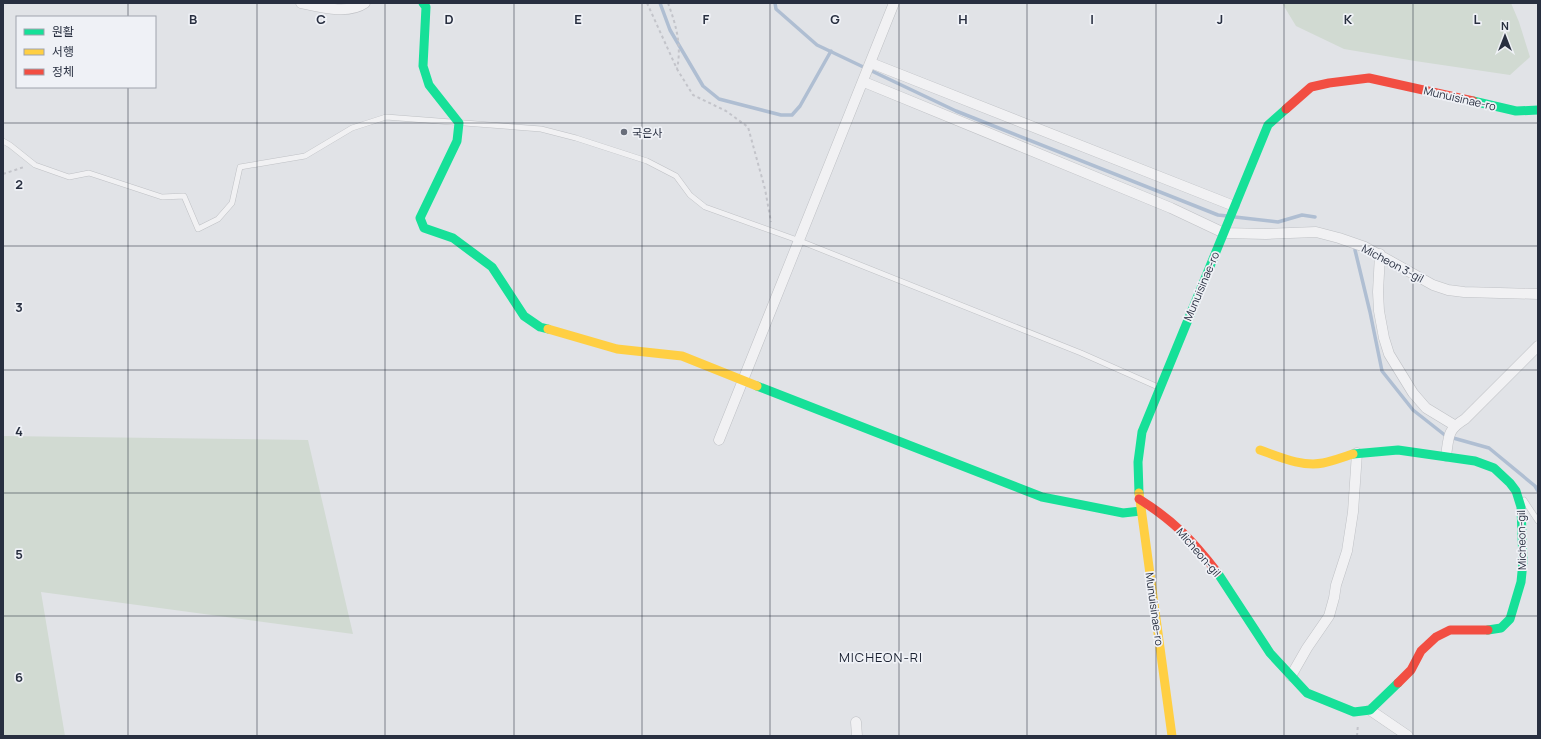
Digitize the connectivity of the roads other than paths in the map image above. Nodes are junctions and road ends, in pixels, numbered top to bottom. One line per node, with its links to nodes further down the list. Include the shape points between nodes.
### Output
1 (301, 3): 2 (street, via 330,9 358,8)
2 (365, 3)
3 (423, 3): 8 (street, via 426,7 423,66 429,86)
4 (894, 3): 5 (street)
5 (870, 65): 6 (street); 10 (street)
6 (864, 80): 11 (street); 12 (street)
7 (1538, 110): 10 (street, Munuisinae-ro, via 1516,112 1369,78 1311,87 1268,125)
8 (459, 123): 9 (lane, via 386,117 352,128 305,156 240,167 232,204 218,219 198,229 184,196 162,197 89,173 69,177 35,165); 12 (lane, via 541,129 647,161 676,176 690,195 705,207); 16 (street, via 457,141 420,218 424,228 453,238 492,267 524,316 540,327 617,349 682,356)
9 (3, 141)
10 (1233, 209): 11 (street, Munuisinae-ro)
11 (1225, 229): 13 (street, Micheon 3-gil, via 1266,234 1316,232); 17 (street, Munuisinae-ro)
12 (800, 241): 16 (street); 17 (lane, via 1081,353)
13 (1380, 254): 14 (street, Micheon 3-gil, via 1433,285 1448,290); 18 (street, via 1379,311 1389,354 1413,393 1426,408)
14 (1538, 294)
15 (1538, 346): 18 (street)
16 (743, 380): 19 (street); 25 (street, via 1042,497 1122,513)
17 (1159, 387): 24 (street, Munuisinae-ro, via 1142,432 1138,462)
18 (1453, 428): 21 (street)
19 (719, 440)
20 (1260, 450): 22 (street, Micheon-gil, via 1310,464)
21 (1447, 452): 22 (street, Micheon-gil, via 1398,450); 23 (street, Micheon-gil, via 1494,468)
22 (1357, 453): 27 (street, via 1354,512 1347,551 1329,616)
23 (1516, 491): 26 (lane); 28 (street, Micheon-gil, via 1521,506 1523,562 1521,582 1510,618 1501,628 1450,630 1436,637 1421,651 1411,670)
24 (1139, 499): 25 (street, Munuisinae-ro); 27 (street, Micheon-gil, via 1178,527 1199,549 1224,581 1270,653)
25 (1141, 511): 31 (street, Munuisinae-ro)
26 (1538, 521)
27 (1291, 676): 28 (street, Micheon-gil, via 1307,693 1354,712)
28 (1370, 710): 32 (street)
29 (856, 722): 30 (street)
30 (857, 736)
31 (1172, 736)
32 (1408, 736)

